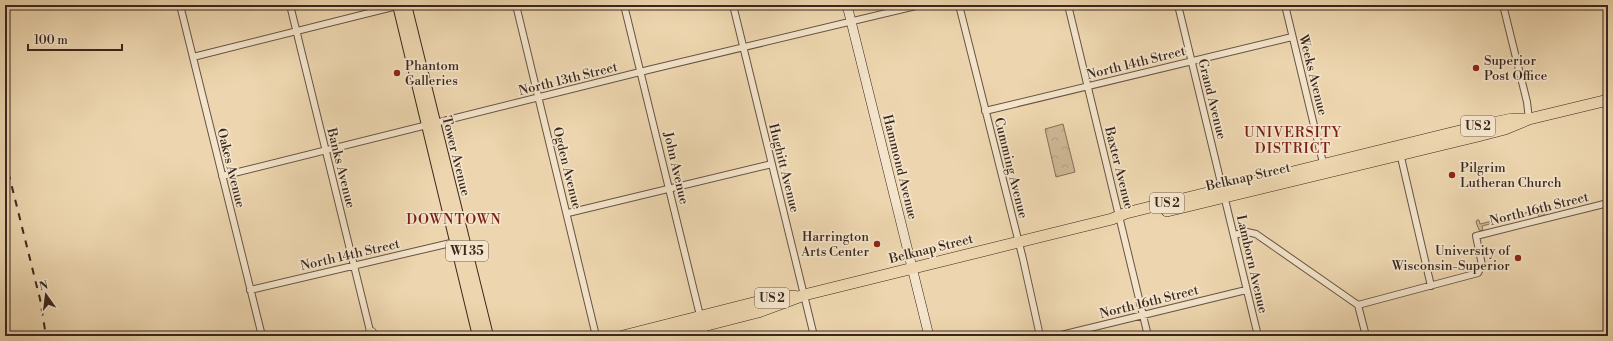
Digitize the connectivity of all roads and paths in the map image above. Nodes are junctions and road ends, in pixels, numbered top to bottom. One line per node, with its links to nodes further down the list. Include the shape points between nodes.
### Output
1 (180, 5): 18 (street, Oakes Avenue)
2 (290, 5): 15 (street, Banks Avenue)
3 (401, 5): 15 (street); 26 (main road, Tower Avenue / WI 35)
4 (516, 5): 22 (street, Ogden Avenue)
5 (624, 5): 20 (street, John Avenue)
6 (733, 5): 17 (street, Hughitt Avenue)
7 (847, 5): 14 (street, Hammond Avenue)
8 (920, 5): 14 (street, North 13th Street)
9 (959, 5): 24 (street, Cumming Avenue)
10 (1068, 5): 21 (street, Baxter Avenue)
11 (1178, 5): 19 (street, Grand Avenue)
12 (1285, 5): 16 (street, Weeks Avenue)
13 (1503, 5): 25 (street)
14 (851, 22): 17 (street, North 13th Street); 41 (street, Hammond Avenue)
15 (296, 32): 18 (street); 27 (street, Banks Avenue)
16 (1292, 37): 19 (street, North 14th Street); 30 (street, Weeks Avenue)
17 (743, 47): 20 (street, North 13th Street); 29 (street, Hughitt Avenue)
18 (193, 57): 31 (street, Oakes Avenue)
19 (1191, 61): 21 (street, North 14th Street); 33 (street, Grand Avenue)
20 (641, 72): 22 (street, North 13th Street); 32 (street, John Avenue)
21 (1087, 86): 24 (street, North 14th Street); 36 (street, Baxter Avenue)
22 (539, 98): 26 (street, North 13th Street); 35 (street, Ogden Avenue)
23 (1608, 100): 25 (highway, Belknap Street / US 2)
24 (985, 111): 39 (street, Cumming Avenue)
25 (1529, 119): 28 (highway, Belknap Street / US 2, via 1483,135)
26 (431, 124): 27 (street, North 13th Street); 38 (main road, Tower Avenue / WI 35); 42 (main road, Tower Avenue / WI 35)
27 (325, 150): 31 (street, North 13th Street); 40 (street, Banks Avenue)
28 (1399, 151): 30 (highway, Belknap Street / US 2); 43 (street)
29 (772, 164): 32 (street); 46 (street, Hughitt Avenue)
30 (1325, 169): 33 (highway, Belknap Street / US 2)
31 (222, 176): 44 (street, Oakes Avenue)
32 (670, 188): 35 (street); 49 (street, John Avenue)
33 (1224, 193): 36 (highway, Belknap Street / US 2, via 1128,220); 37 (street, Lamborn Avenue)
34 (1608, 203): 43 (street, North 16th Street, via 1476,236 1482,265 1480,271)
35 (568, 213): 54 (street, Ogden Avenue)
36 (1117, 219): 39 (highway, Belknap Street / US 2); 48 (street, Baxter Avenue)
37 (1234, 235): 45 (street, Lamborn Avenue); 47 (street, via 1247,232 1256,234)
38 (455, 242): 40 (street, North 14th Street); 42 (main road, via 460,244); 52 (main road, Tower Avenue / WI 35)
39 (1019, 242): 41 (highway, Belknap Street / US 2); 59 (street, Cumming Avenue)
40 (353, 266): 44 (street, North 14th Street); 50 (street, Banks Avenue)
41 (912, 269): 46 (highway, Belknap Street / US 2); 58 (street, Hammond Avenue)
42 (472, 274): 53 (main road, Tower Avenue / WI 35)
43 (1432, 286): 47 (street)
44 (250, 290): 51 (street, Oakes Avenue)
45 (1246, 290): 48 (street, North 16th Street); 62 (street, Lamborn Avenue)
46 (804, 295): 49 (highway, Belknap Street / US 2, via 758,312); 57 (street, Hughitt Avenue)
47 (1358, 305): 63 (street)
48 (1143, 315): 60 (street, North 16th Street); 61 (street, Baxter Avenue)
49 (702, 326): 55 (highway, Belknap Street / US 2); 56 (highway, Belknap Street / US 2)
50 (371, 335)
51 (262, 336)
52 (478, 336)
53 (488, 336)
54 (596, 336)
55 (623, 336)
56 (664, 336)
57 (814, 336)
58 (928, 336)
59 (1040, 336)
60 (1057, 336)
61 (1148, 336)
62 (1258, 336)
63 (1366, 336)

